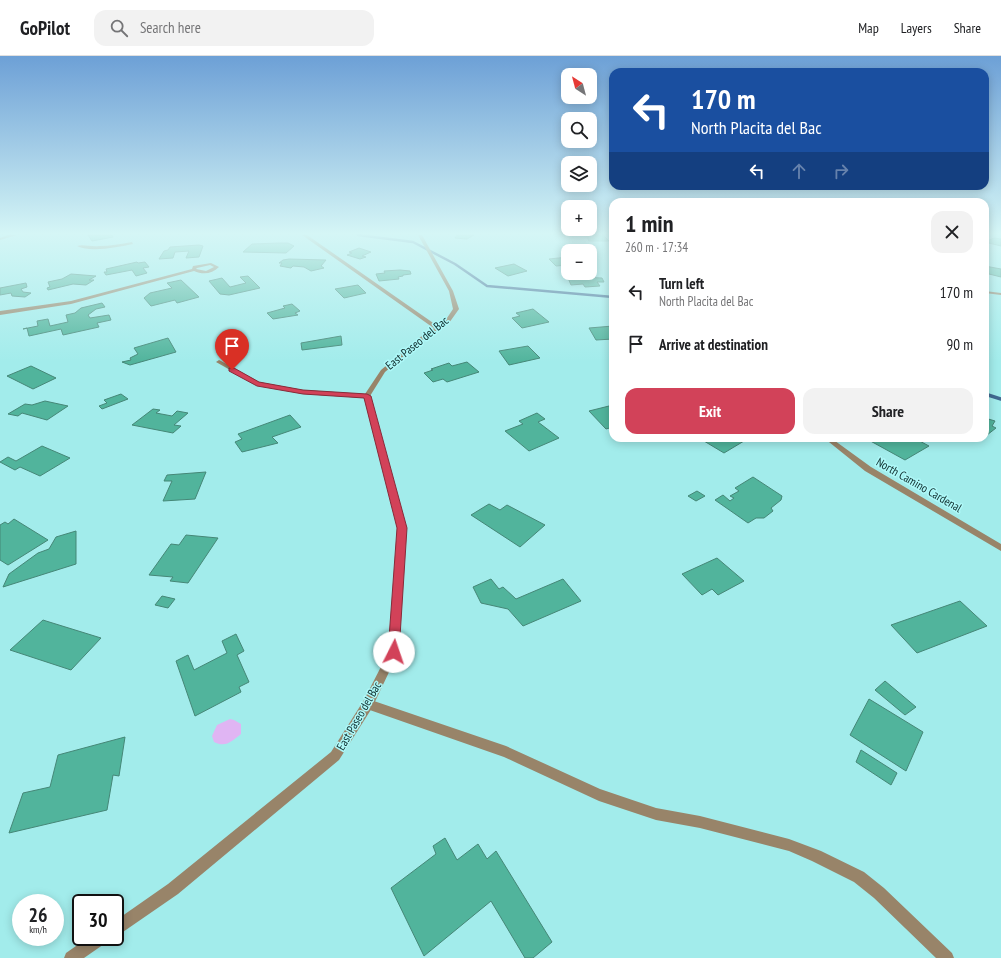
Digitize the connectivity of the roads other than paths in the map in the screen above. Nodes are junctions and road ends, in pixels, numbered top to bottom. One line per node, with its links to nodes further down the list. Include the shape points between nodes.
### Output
1 (167, 277): 6 (street, via 71,302)
2 (363, 277): 7 (street)
3 (443, 277): 7 (street, East Paseo del Bac, via 451,291 456,309 447,322)
4 (989, 292): 5 (street)
5 (1001, 294)
6 (0, 313)
7 (437, 328): 9 (street, East Paseo del Bac, via 383,371)
8 (219, 362): 9 (street, via 257,384 303,392)
9 (367, 396): 12 (street, East Paseo del Bac, via 402,528 394,652)
10 (832, 442): 11 (street, North Camino Cardenal, via 868,469)
11 (1001, 548)
12 (368, 704): 13 (street, East Paseo del Bac, via 335,756 173,889); 16 (street, via 506,752 599,795 656,814 700,822 789,845 816,856 859,877)
13 (124, 922)
14 (89, 946): 15 (street)
15 (71, 958)
16 (947, 958)

